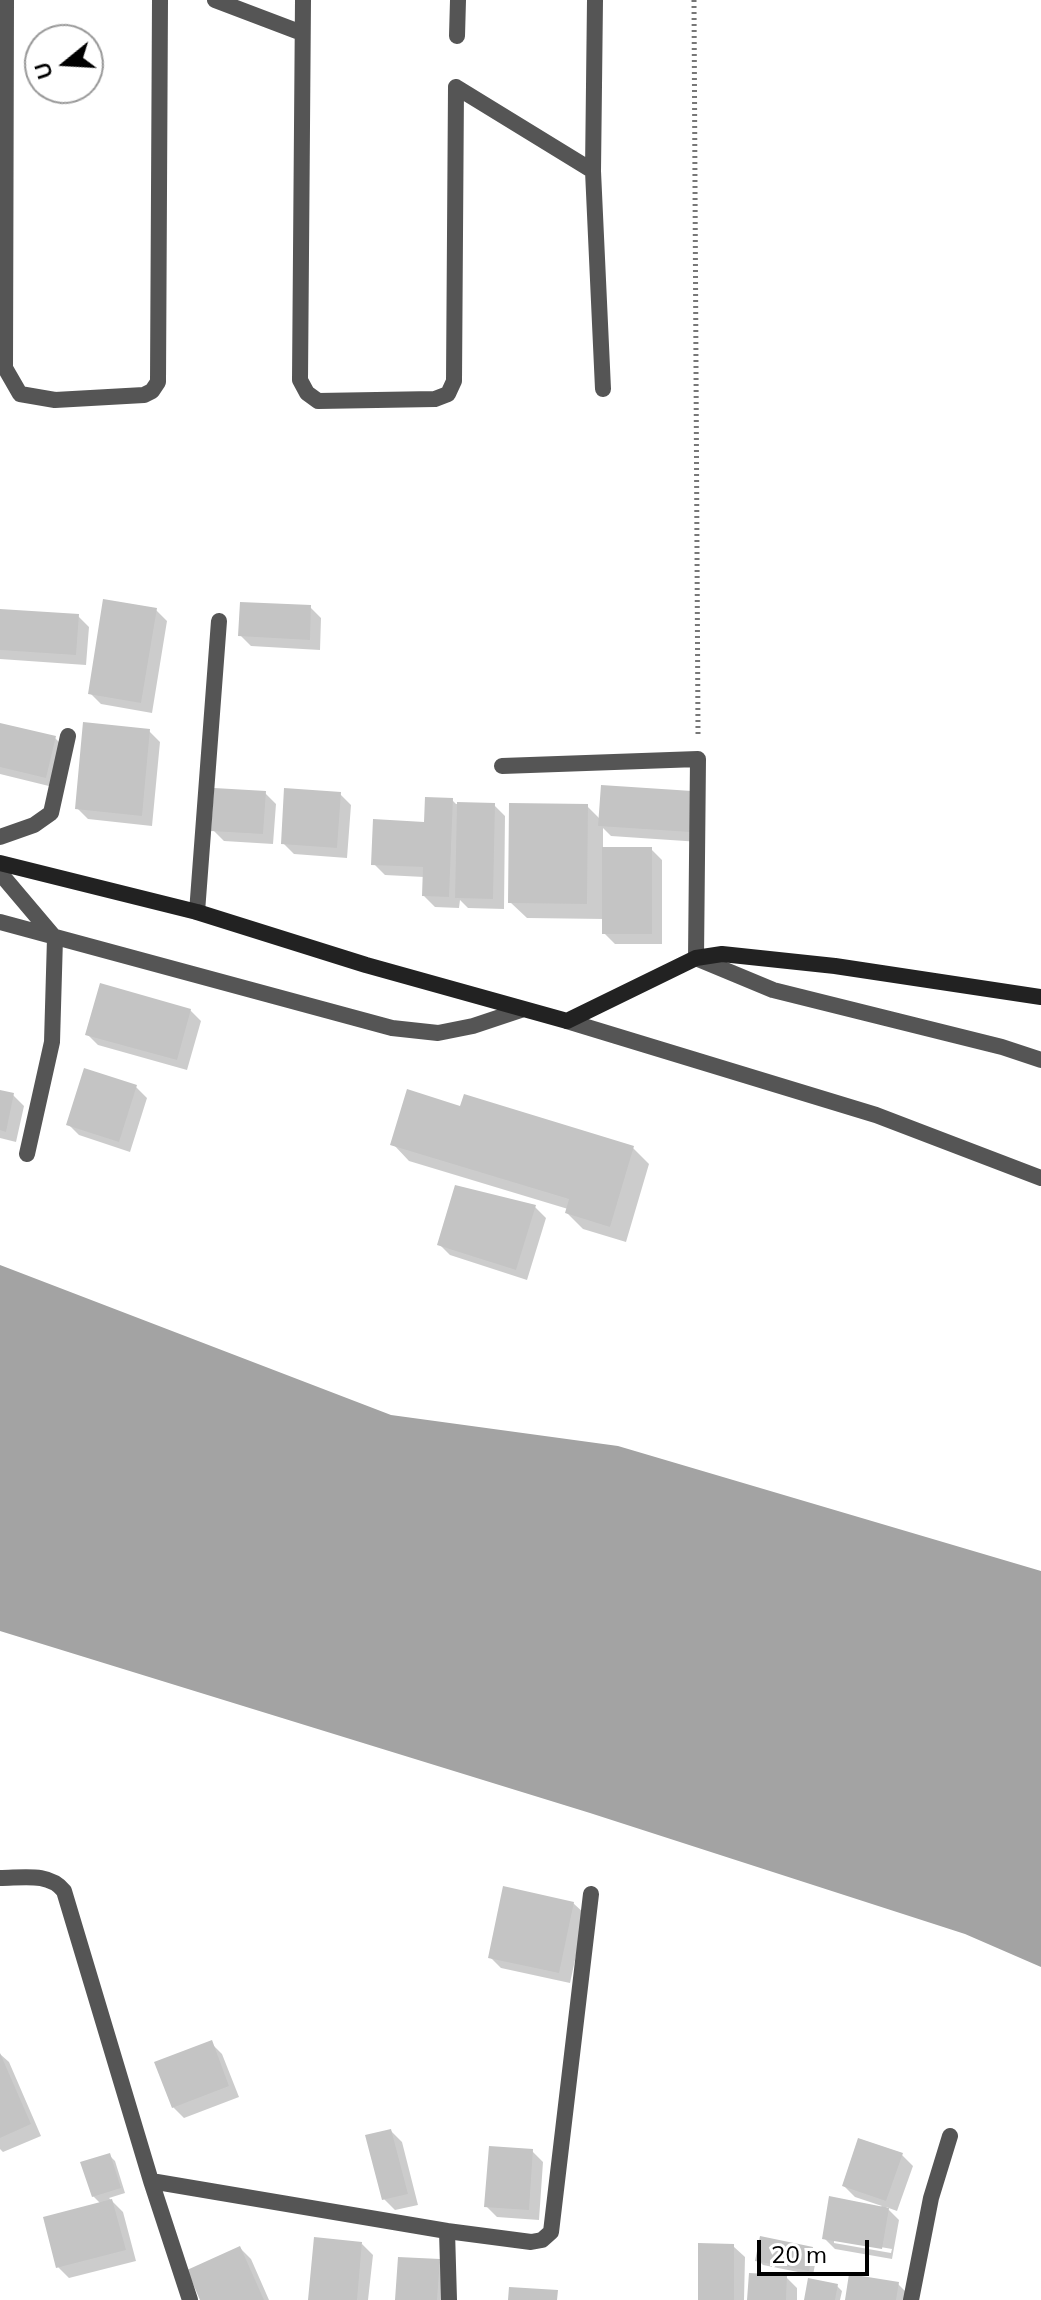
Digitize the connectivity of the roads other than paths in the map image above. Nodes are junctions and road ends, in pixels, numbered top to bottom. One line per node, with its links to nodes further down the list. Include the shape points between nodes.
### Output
1 (6, 0): 9 (street)
2 (160, 0): 11 (street, via 158,382 152,391 55,400 20,394 5,368)
3 (215, 0): 7 (street)
4 (303, 0): 7 (street)
5 (458, 0): 8 (street)
6 (595, 0): 10 (street)
7 (302, 33): 10 (street, via 300,380 318,401 435,399 448,394 454,381 456,87)
8 (457, 36)
9 (3, 67): 11 (street)
10 (593, 171): 12 (street)
11 (3, 196)
12 (603, 389)
13 (219, 621): 19 (street)
14 (68, 736): 16 (street, via 51,813)
15 (502, 766): 22 (street, via 698,759)
16 (0, 837)
17 (0, 863): 19 (street)
18 (0, 873): 21 (street)
19 (197, 912): 24 (street)
20 (0, 922): 21 (street)
21 (55, 938): 24 (street, via 392,1028 438,1033); 27 (street, via 52,1042)
22 (696, 958): 23 (street, via 722,954 820,965); 25 (street); 26 (street, via 773,990)
23 (1041, 997)
24 (521, 1010): 25 (street)
25 (567, 1021): 28 (street, via 876,1115)
26 (1041, 1060)
27 (27, 1154)
28 (1041, 1178)
29 (0, 1878): 32 (street, via 56,1881 64,1891)
30 (591, 1894): 33 (street, via 551,2232 531,2242)
31 (950, 2136): 36 (street, via 931,2198)
32 (151, 2181): 33 (street); 34 (street)
33 (447, 2231): 35 (street)
34 (190, 2300)
35 (449, 2300)
36 (911, 2300)

